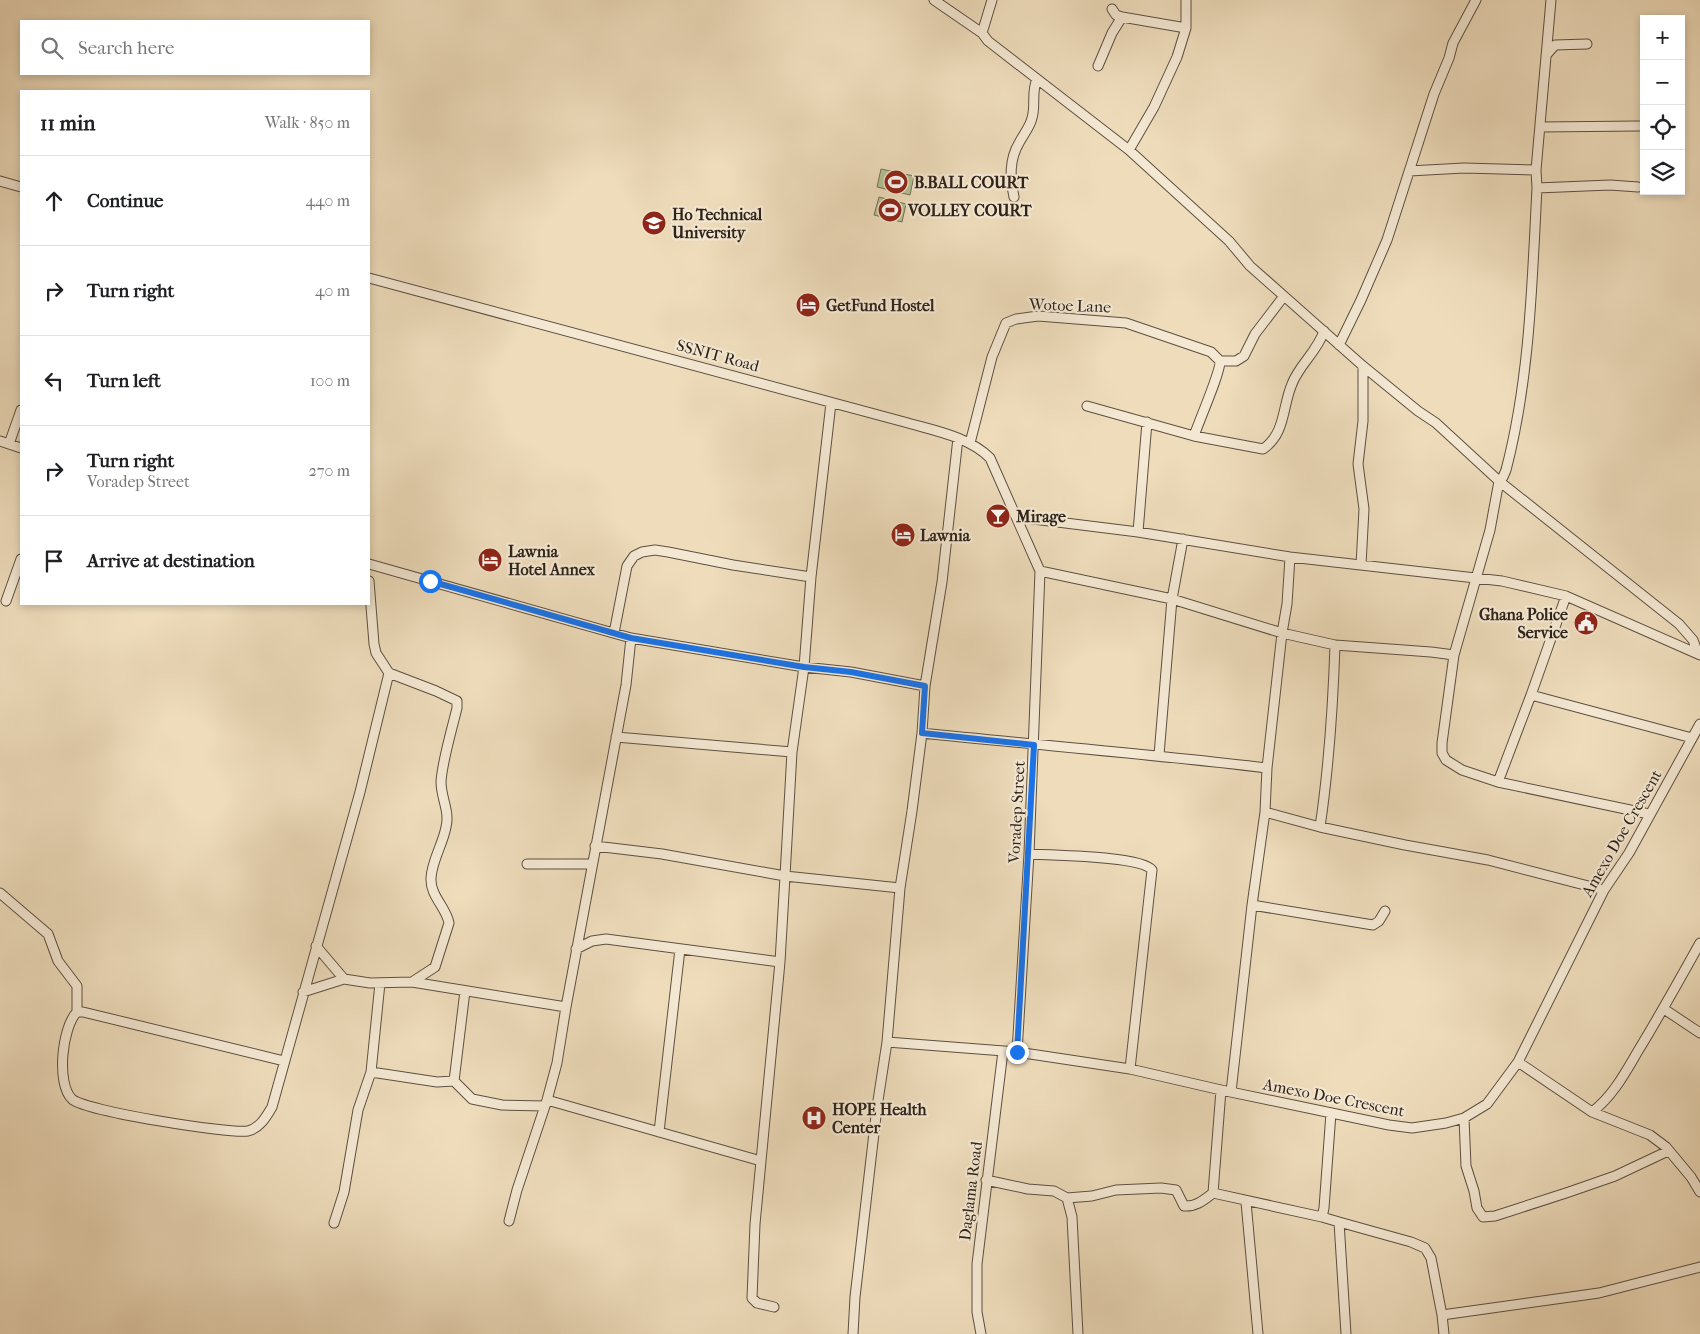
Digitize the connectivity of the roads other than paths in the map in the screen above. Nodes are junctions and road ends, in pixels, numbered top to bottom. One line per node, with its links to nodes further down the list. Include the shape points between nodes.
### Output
1 (934, 0): 9 (street)
2 (992, 0): 9 (street)
3 (1186, 0): 8 (street)
4 (1476, 0): 18 (street, via 1453,43)
5 (1550, 0): 11 (street)
6 (1112, 9): 7 (street)
7 (1122, 17): 8 (street); 12 (street)
8 (1186, 28): 16 (street, via 1177,57 1154,107)
9 (982, 33): 13 (street)
10 (1587, 44): 11 (street, via 1555,45)
11 (1547, 54): 15 (street)
12 (1098, 66)
13 (1037, 79): 16 (street); 23 (street, via 1032,119 1012,162 1010,174)
14 (1639, 126): 15 (street)
15 (1540, 127): 17 (street)
16 (1129, 150): 25 (street, via 1222,234 1250,266)
17 (1536, 170): 18 (street, via 1464,168); 22 (street)
18 (1409, 171): 27 (street, via 1362,300)
19 (0, 181): 20 (street)
20 (20, 186)
21 (1638, 187): 22 (street, via 1610,184)
22 (1537, 188): 39 (street, via 1528,350 1514,441 1506,470)
23 (1014, 196)
24 (370, 278): 30 (street, SSNIT Road)
25 (1284, 296): 26 (street); 28 (street, via 1255,334 1244,356 1236,361)
26 (1324, 331): 27 (street); 34 (street, via 1320,344 1292,382 1272,443 1263,449)
27 (1339, 345): 29 (street)
28 (1220, 360): 34 (street); 37 (street, Wotoe Lane, via 1211,352 1126,323 1038,316 1016,319 1006,323 992,357)
29 (1363, 366): 39 (street, via 1436,423); 46 (street, via 1363,421 1358,464 1364,509)
30 (831, 403): 35 (street, SSNIT Road); 49 (street)
31 (1087, 406): 33 (street)
32 (20, 412): 36 (street)
33 (1148, 422): 34 (street); 41 (street)
34 (1194, 436)
35 (958, 438): 37 (street, SSNIT Road); 62 (street, via 942,582)
36 (4, 442): 38 (street)
37 (970, 443): 40 (street, SSNIT Road, via 990,458)
38 (20, 448)
39 (1498, 482): 48 (street); 58 (street, via 1680,624)
40 (1017, 517): 41 (street); 47 (street, Voradep Street)
41 (1138, 532): 42 (street)
42 (1183, 539): 43 (street); 52 (street)
43 (1290, 557): 46 (street); 55 (street)
44 (20, 562): 53 (street)
45 (370, 564): 54 (street)
46 (1361, 565): 48 (street)
47 (1040, 571): 52 (street); 68 (street, Voradep Street)
48 (1478, 577): 51 (street); 59 (street)
49 (811, 578): 54 (street, via 668,552 642,552 634,556 627,566); 60 (street)
50 (370, 594): 61 (street, via 376,653)
51 (1566, 596): 58 (street); 63 (street)
52 (1172, 599): 55 (street); 70 (street)
53 (6, 600)
54 (614, 633): 56 (street)
55 (1282, 633): 57 (street); 71 (street)
56 (631, 638): 60 (street); 66 (street)
57 (1335, 645): 59 (street); 75 (street, via 1333,712)
58 (1699, 654)
59 (1454, 656): 72 (street, via 1442,753 1446,760 1462,770)
60 (804, 667): 62 (street); 69 (street)
61 (389, 673): 87 (street, via 360,792); 92 (street, via 456,701 457,708 442,773 446,827 430,879 434,897 449,923 435,967)
62 (925, 686): 65 (street)
63 (1531, 695): 67 (street); 72 (street)
64 (1700, 724): 67 (street, Amexo Doe Crescent)
65 (922, 733): 68 (street); 81 (street)
66 (616, 737): 69 (street); 76 (street)
67 (1692, 738): 74 (street, Amexo Doe Crescent)
68 (1034, 745): 70 (street); 77 (street, Voradep Street)
69 (792, 752): 80 (street)
70 (1159, 755): 71 (street)
71 (1267, 768): 73 (street)
72 (1498, 782): 74 (street)
73 (1265, 812): 75 (street); 84 (street)
74 (1649, 814): 82 (street, Amexo Doe Crescent, via 1629,853)
75 (1320, 826): 82 (street, via 1488,860)
76 (595, 846): 79 (street); 80 (street, via 662,854)
77 (1029, 854): 102 (street, Voradep Street); 105 (street, via 1096,857 1146,865 1152,870)
78 (527, 864): 79 (street)
79 (592, 864): 89 (street)
80 (785, 876): 81 (street); 90 (street)
81 (900, 888): 100 (street)
82 (1604, 890): 104 (street, Amexo Doe Crescent)
83 (0, 893): 98 (street, via 48,934 58,961 77,986)
84 (1252, 905): 85 (street, via 1373,925); 109 (street)
85 (1385, 912)
86 (1700, 943): 97 (street)
87 (316, 946): 91 (street); 95 (street)
88 (680, 948): 89 (street, via 606,938 592,940); 90 (street); 114 (street)
89 (576, 949): 96 (street)
90 (780, 962): 116 (street)
91 (344, 979): 93 (street); 95 (street)
92 (412, 982): 93 (street); 94 (street)
93 (380, 983): 106 (street)
94 (465, 991): 96 (street); 107 (street)
95 (303, 992): 103 (street)
96 (566, 1007): 110 (street, via 557,1063)
97 (1664, 1009): 99 (street); 111 (street, via 1617,1086)
98 (77, 1012): 103 (street); 103 (street, via 67,1029 62,1057 68,1095 78,1104 178,1125 249,1131 260,1124 272,1107)
99 (1700, 1032)
100 (887, 1042): 101 (street, Amexo Doe Crescent); 129 (street)
101 (1003, 1051): 102 (street, Amexo Doe Crescent); 117 (street, Daglama Road)
102 (1017, 1052): 105 (street, Amexo Doe Crescent)
103 (284, 1061)
104 (1518, 1062): 111 (street); 113 (street, Amexo Doe Crescent, via 1487,1104)
105 (1130, 1069): 108 (street, Amexo Doe Crescent)
106 (371, 1072): 107 (street, via 437,1082); 125 (street, via 358,1110 344,1192)
107 (454, 1081): 110 (street, via 472,1100 502,1105)
108 (1221, 1090): 109 (street, Amexo Doe Crescent); 119 (street)
109 (1231, 1092): 112 (street, Amexo Doe Crescent)
110 (546, 1103): 114 (street); 123 (street)
111 (1592, 1112): 115 (street, via 1650,1136)
112 (1331, 1113): 113 (street, Amexo Doe Crescent, via 1412,1128); 122 (street)
113 (1464, 1118): 115 (street, via 1466,1166 1477,1208 1483,1217 1496,1216 1615,1176)
114 (659, 1132): 116 (street)
115 (1668, 1151): 118 (street)
116 (761, 1161): 127 (street, via 752,1298 757,1303)
117 (986, 1180): 120 (street, via 1054,1191); 130 (street, Daglama Road, via 977,1264 977,1312)
118 (1700, 1192)
119 (1214, 1193): 120 (street, via 1191,1206 1184,1206 1176,1190 1161,1188 1116,1190); 121 (street)
120 (1066, 1198): 131 (street, via 1072,1217)
121 (1246, 1202): 122 (street); 132 (street)
122 (1322, 1217): 124 (street)
123 (510, 1221)
124 (1340, 1222): 128 (street, via 1424,1248 1431,1258); 133 (street)
125 (334, 1223)
126 (1700, 1266): 128 (street, via 1599,1293)
127 (774, 1307)
128 (1442, 1315): 134 (street)
129 (853, 1334)
130 (981, 1334)
131 (1078, 1334)
132 (1258, 1334)
133 (1346, 1334)
134 (1444, 1334)

